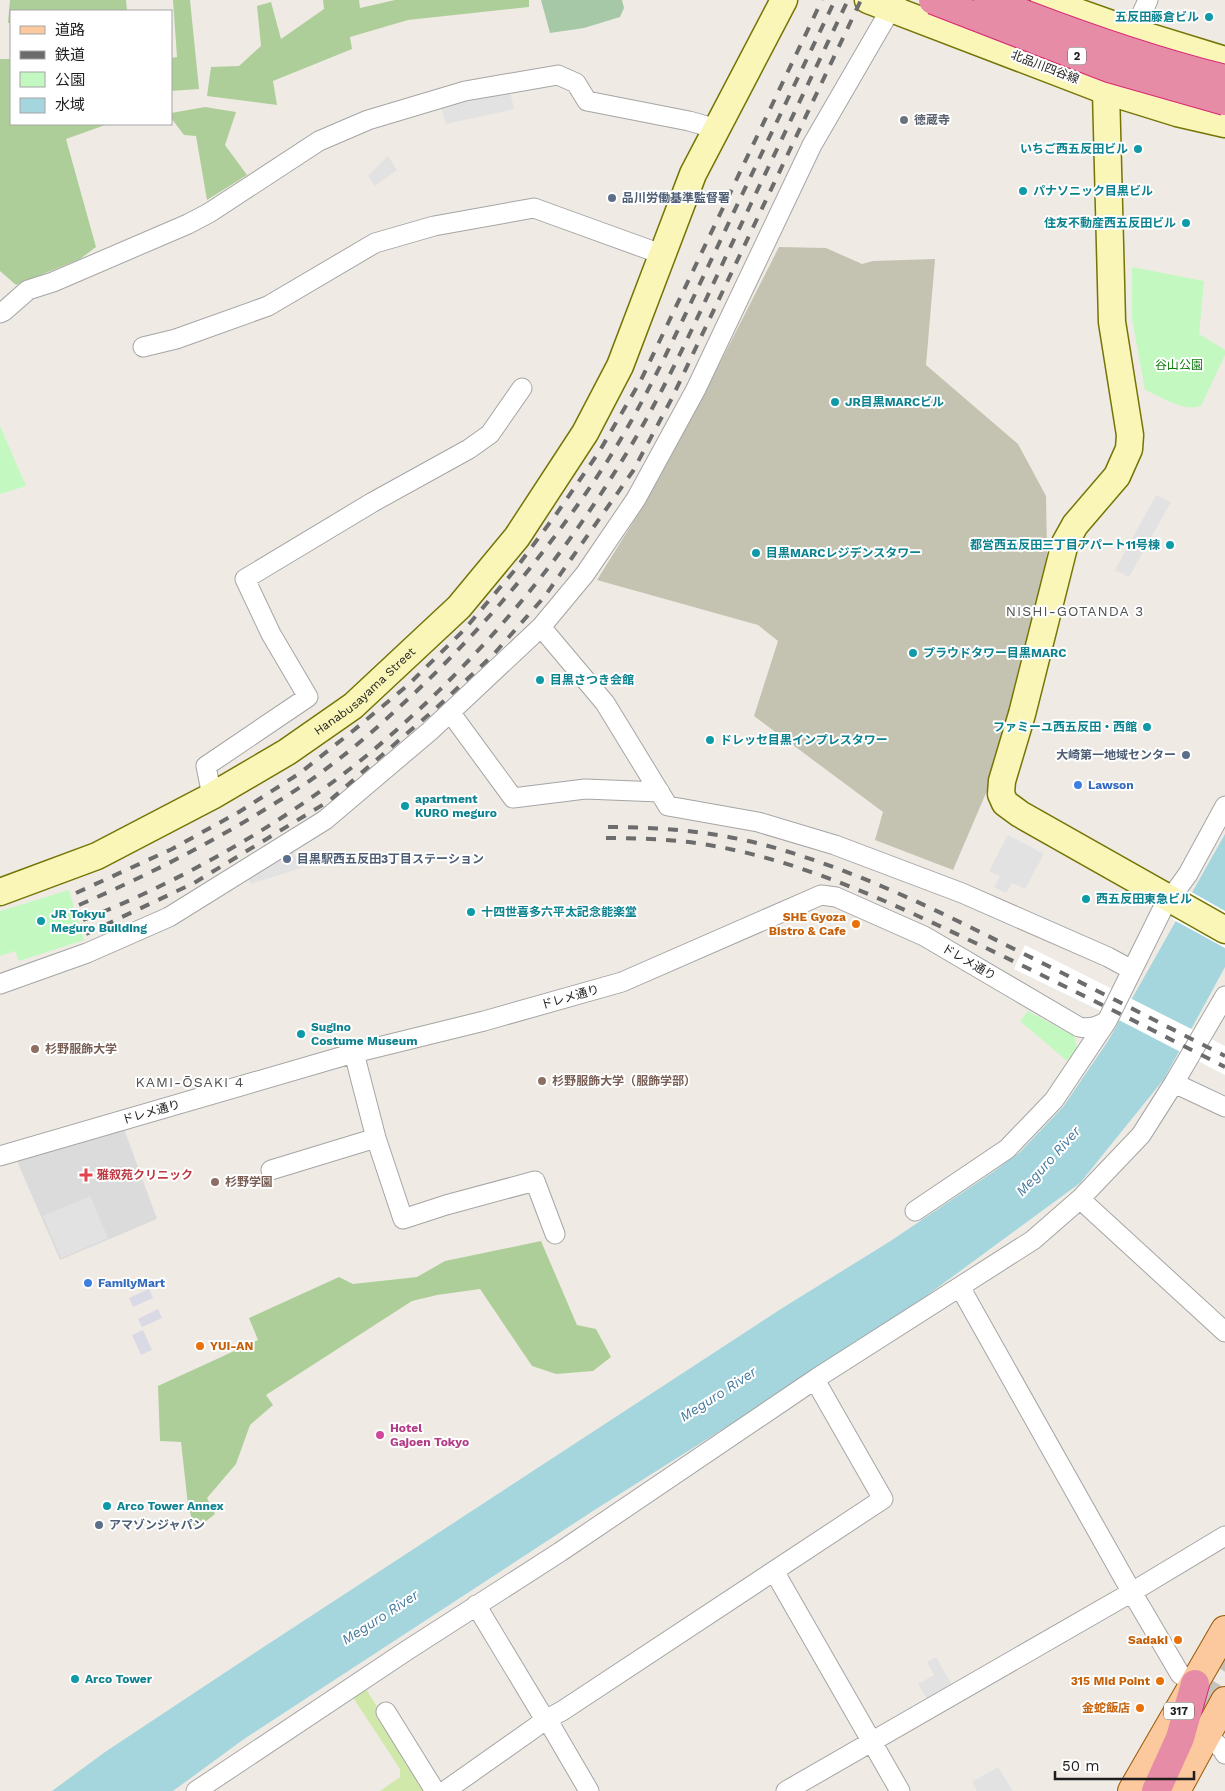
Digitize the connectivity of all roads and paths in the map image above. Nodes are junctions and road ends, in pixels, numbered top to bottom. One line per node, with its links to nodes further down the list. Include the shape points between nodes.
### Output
1 (784, 0): 13 (street, Hanabusayama Street)
2 (933, 0): 11 (highway, 2, bridge, via 1109,68)
3 (988, 0): 9 (highway, 2, bridge, via 1066,31)
4 (1044, 0): 7 (street)
5 (1148, 0): 7 (street)
6 (885, 3): 10 (street, 北品川四谷線); 18 (street, via 812,145 696,389 636,499 585,574)
7 (1134, 32): 8 (street); 10 (street)
8 (1225, 60)
9 (1225, 79)
10 (1106, 91): 12 (street, 北品川四谷線); 24 (street, via 1112,322 1130,435 1129,450 1117,476 1074,525 1065,543 1001,794 1005,803 1020,814)
11 (1225, 101)
12 (1225, 124)
13 (717, 129): 14 (street, Hanabusayama Street, via 693,174); 15 (street, via 586,101 576,82 558,75 465,91 368,120 319,141 209,213 28,290)
14 (661, 254): 16 (street, via 534,208 434,226 375,243 268,306 176,339); 21 (street, Hanabusayama Street, via 620,366 585,433 517,537 459,607 353,706 287,752)
15 (0, 312)
16 (143, 347)
17 (522, 388): 21 (street, via 490,434 469,449 245,579 271,634 308,697 206,766)
18 (541, 627): 19 (street); 20 (street, via 605,703)
19 (450, 712): 20 (street, via 512,798 585,789); 27 (street, via 325,820 170,916 87,953)
20 (660, 792): 26 (street, via 668,806 758,822 844,848 962,893)
21 (212, 796): 23 (street, Hanabusayama Street, via 97,856)
22 (1225, 806): 24 (street)
23 (0, 892)
24 (1175, 902): 25 (street); 26 (street, via 1158,918)
25 (1225, 930)
26 (1132, 970): 29 (street)
27 (0, 984)
28 (1225, 996): 31 (street)
29 (1107, 1021): 30 (street, ドレメ通り, via 1098,1026 1079,1027 924,936 822,895 622,982); 37 (street, via 1054,1100 1006,1148)
30 (354, 1053): 33 (street); 34 (street, ドレメ通り)
31 (1174, 1083): 32 (street); 36 (street, via 1141,1135)
32 (1225, 1107)
33 (376, 1138): 35 (street); 38 (street, via 403,1219 535,1181)
34 (0, 1156)
35 (271, 1170)
36 (1080, 1199): 39 (street, via 1033,1240); 40 (street)
37 (915, 1211)
38 (554, 1234)
39 (960, 1287): 41 (street); 44 (street)
40 (1225, 1332)
41 (815, 1380): 43 (street, via 883,1499); 45 (street)
42 (1225, 1536): 44 (street)
43 (774, 1571): 50 (street); 51 (street)
44 (1132, 1592): 47 (street, via 1180,1674); 51 (street)
45 (476, 1605): 50 (street); 53 (street)
46 (1225, 1630): 47 (main road, 317)
47 (1194, 1684): 59 (main road, 317); 60 (highway, via 1180,1738)
48 (1225, 1701): 52 (main road, 317)
49 (386, 1712): 54 (street)
50 (547, 1719): 55 (street); 56 (street)
51 (872, 1741): 57 (street); 58 (street)
52 (1216, 1745): 61 (main road, 317)
53 (196, 1791)
54 (435, 1791)
55 (446, 1791)
56 (588, 1791)
57 (786, 1791)
58 (900, 1791)
59 (1132, 1791)
60 (1156, 1791)
61 (1176, 1791)

